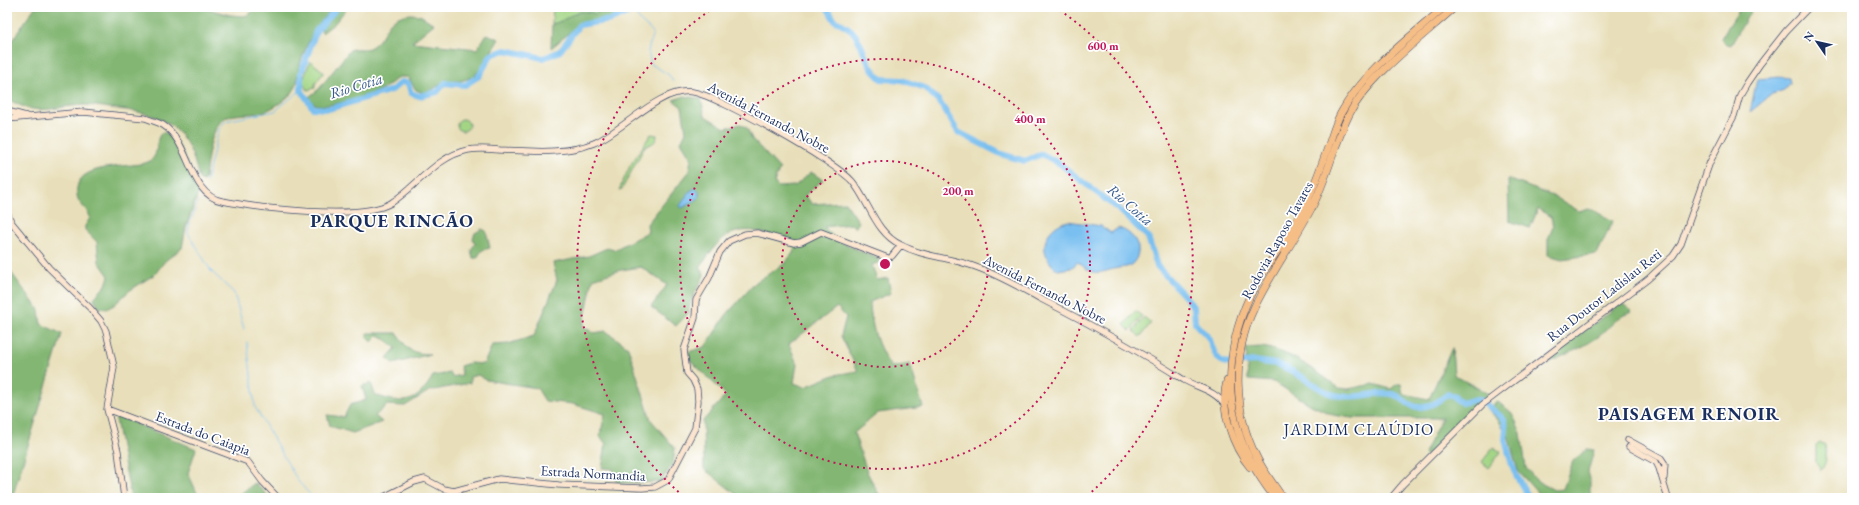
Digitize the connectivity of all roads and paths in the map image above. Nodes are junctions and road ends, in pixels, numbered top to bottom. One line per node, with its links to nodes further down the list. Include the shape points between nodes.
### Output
1 (1444, 7): 9 (highway, Rodovia Raposo Tavares, via 1373,71 1346,104 1301,215 1246,304 1238,328)
2 (1455, 7): 22 (highway, Rodovia Raposo Tavares, via 1376,79 1355,104 1345,123 1319,194 1253,310 1245,331 1239,371 1245,429 1256,457)
3 (1809, 7): 23 (street, Rua Doutor Ladislau Reti, via 1760,64 1740,95 1734,116 1710,162 1681,244 1673,256 1648,279 1482,405)
4 (8, 110): 5 (street, Avenida Fernando Nobre); 6 (street)
5 (30, 117): 6 (street, Avenida Fernando Nobre); 8 (street, Avenida Fernando Nobre, via 83,112 145,118 168,129 181,146 200,186 209,197 232,203 335,213 364,211 389,204 440,164 464,151 550,150 586,146 607,137 662,100 689,91 717,100 833,164 850,179 872,215)
6 (9, 118)
7 (7, 213): 13 (street, via 12,223 49,268 101,321 109,341 114,367)
8 (899, 244): 11 (street, Avenida Fernando Nobre, via 917,252 973,266 1002,279 1116,338 1191,384); 20 (street, Estrada Normandia, via 890,256 821,232 794,243 752,233 729,241 720,252 709,278 697,297 695,318 684,350 687,373 697,389 695,428 674,470 662,484 642,488 559,485 499,479 454,491 444,489 429,480 421,480)
9 (1230, 372): 10 (highway); 16 (highway, Rodovia Raposo Tavares, via 1236,424 1244,447)
10 (1226, 387): 11 (street); 12 (highway)
11 (1212, 393): 12 (street, via 1221,399)
12 (1226, 408): 16 (highway, via 1239,452)
13 (106, 409): 18 (street, via 118,451); 19 (street, Estrada do Caiapia, via 248,462)
14 (1628, 440): 17 (street, via 1661,458 1665,468)
15 (1629, 447): 17 (street, via 1656,462)
16 (1260, 476): 21 (highway, Rodovia Raposo Tavares)
17 (1663, 481): 24 (street)
18 (124, 498)
19 (278, 498)
20 (382, 498)
21 (1275, 498)
22 (1283, 498)
23 (1391, 498)
24 (1668, 498)

